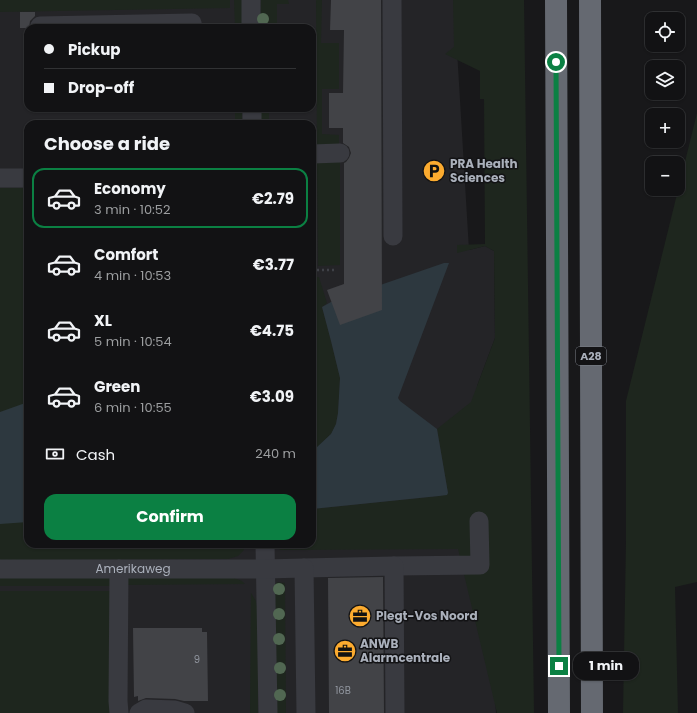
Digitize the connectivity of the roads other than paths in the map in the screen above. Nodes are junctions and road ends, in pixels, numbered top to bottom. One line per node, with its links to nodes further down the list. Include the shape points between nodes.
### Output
1 (252, 0): 7 (street)
2 (392, 0): 12 (street)
3 (556, 0): 26 (highway)
4 (590, 0): 27 (highway, A28)
5 (141, 24): 6 (street)
6 (192, 24)
7 (251, 24)
8 (340, 153): 9 (street)
9 (316, 154)
10 (0, 178): 11 (street)
11 (24, 178)
12 (393, 236)
13 (478, 521): 15 (street, Amerikaweg, via 480,565)
14 (265, 548): 19 (street)
15 (394, 566): 16 (street, Amerikaweg); 25 (street)
16 (304, 568): 19 (street, Amerikaweg); 24 (street)
17 (0, 569): 18 (street, Amerikaweg)
18 (119, 569): 19 (street, Amerikaweg); 20 (street)
19 (265, 569): 23 (street)
20 (119, 713)
21 (139, 713): 22 (street, via 146,709)
22 (185, 713)
23 (268, 713)
24 (306, 713)
25 (395, 713)
26 (559, 713)
27 (592, 713)

